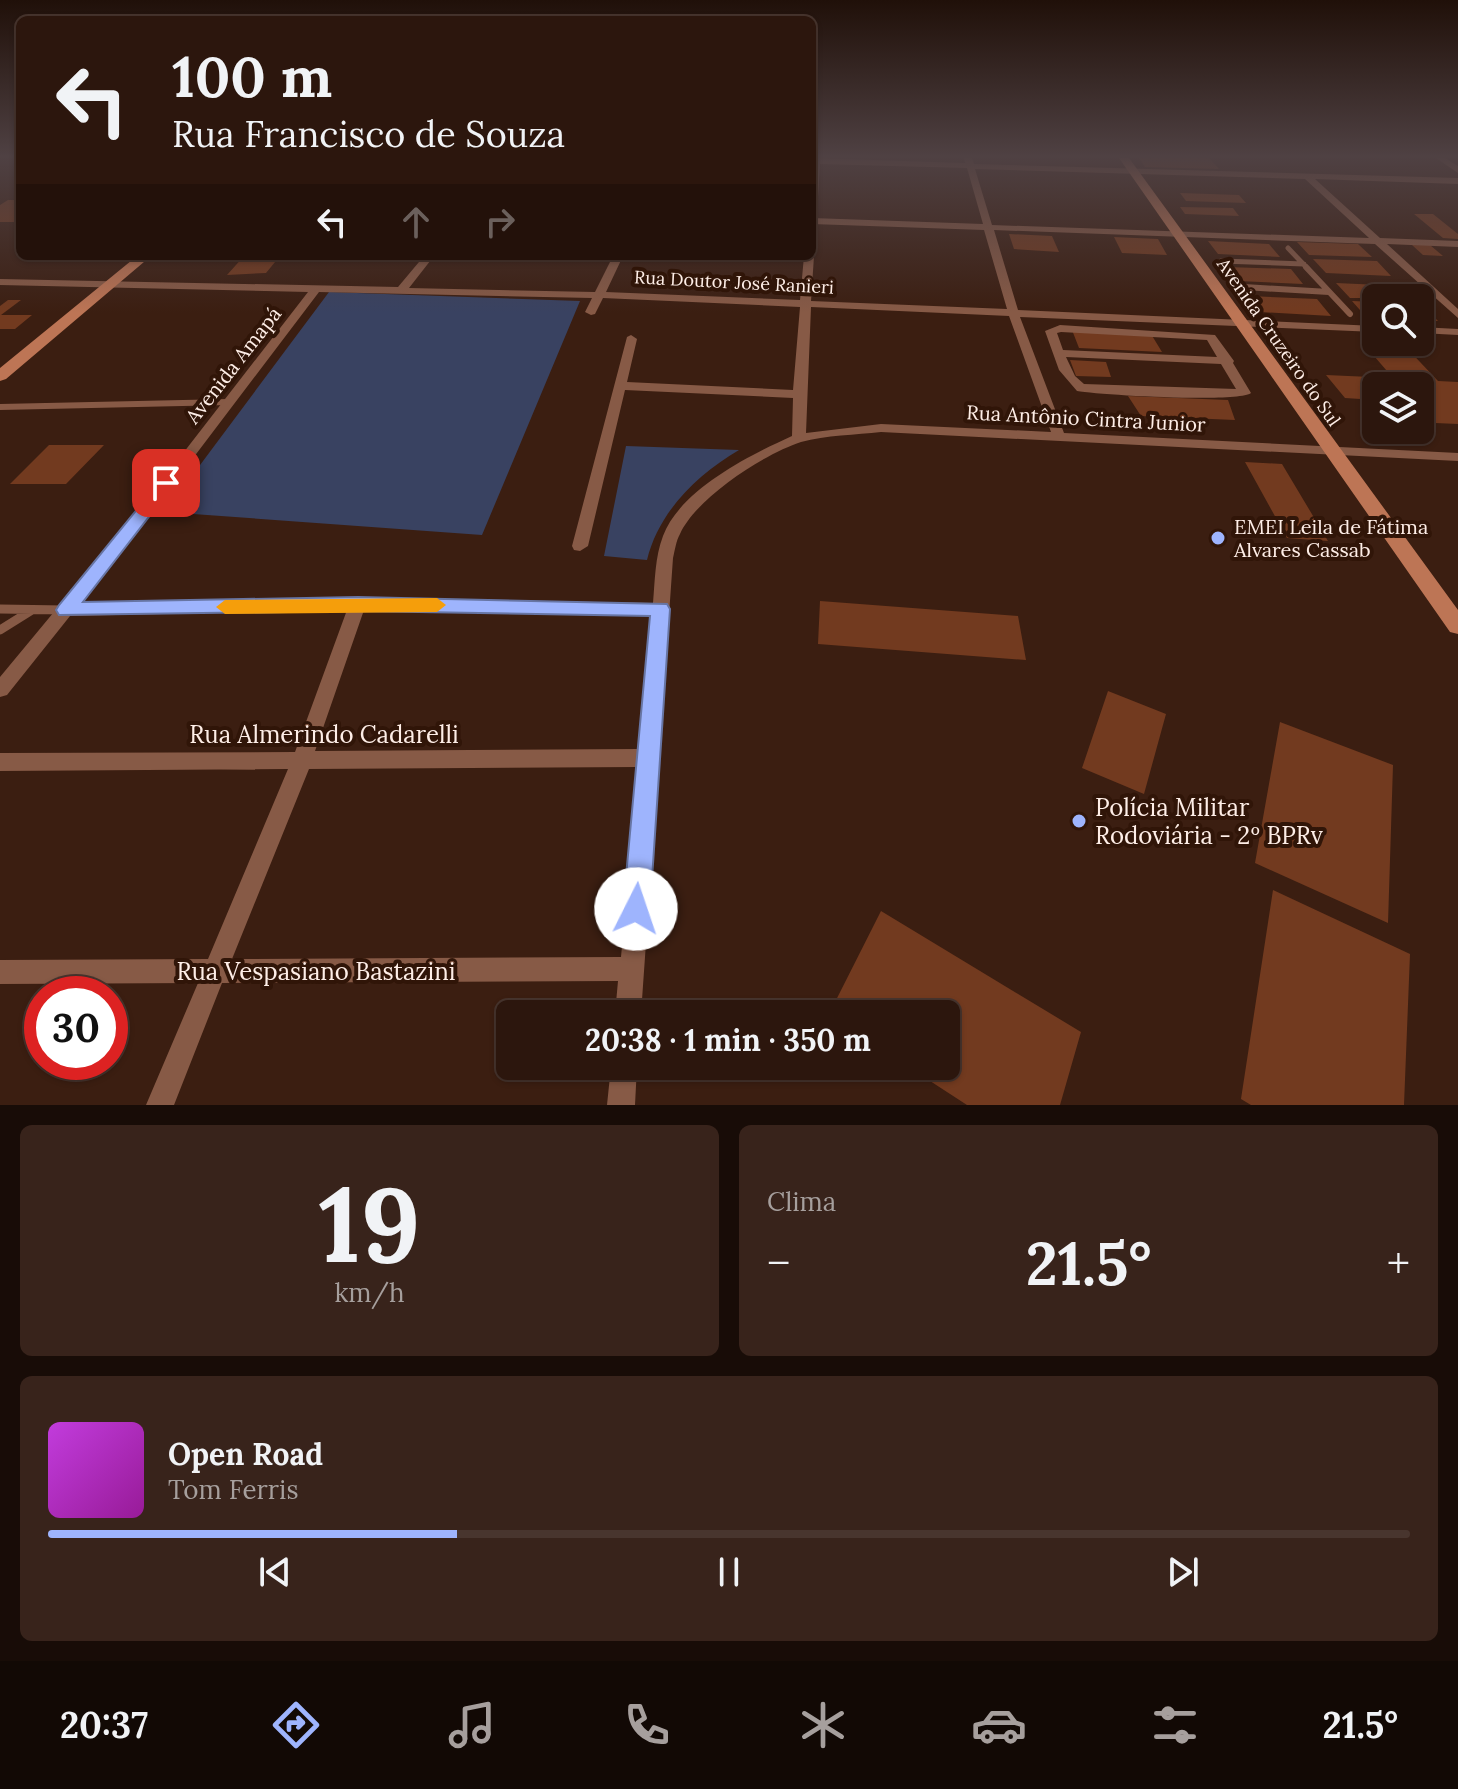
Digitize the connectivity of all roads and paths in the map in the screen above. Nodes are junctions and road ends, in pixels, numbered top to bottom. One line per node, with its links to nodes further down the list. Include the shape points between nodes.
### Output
1 (982, 210): 5 (street)
2 (1161, 210): 6 (street, Avenida Cruzeiro do Sul)
3 (1343, 210): 7 (street)
4 (816, 221): 5 (street)
5 (987, 227): 6 (street); 27 (street)
6 (1178, 234): 7 (street); 30 (street, Avenida Cruzeiro do Sul)
7 (1377, 241): 8 (street); 29 (street)
8 (1458, 244)
9 (1288, 248): 16 (lane)
10 (120, 260): 18 (street)
11 (140, 260): 19 (street)
12 (426, 260): 22 (street)
13 (616, 260): 24 (street)
14 (809, 260): 25 (street)
15 (1221, 261): 16 (lane)
16 (1304, 264): 23 (lane)
17 (0, 282): 18 (street, Rua Doutor José Ranieri)
18 (90, 286): 19 (street, Rua Doutor José Ranieri); 36 (street)
19 (111, 286): 21 (street, Rua Doutor José Ranieri); 40 (street)
20 (1244, 287): 23 (lane)
21 (316, 289): 22 (street, Rua Doutor José Ranieri); 43 (street, Avenida Amapá)
22 (401, 290): 24 (street, Rua Doutor José Ranieri)
23 (1329, 292): 28 (lane)
24 (602, 295): 25 (street, Rua Doutor José Ranieri); 26 (street)
25 (805, 304): 27 (street, Rua Doutor José Ranieri); 42 (street)
26 (591, 312)
27 (1013, 312): 30 (street, Rua Doutor José Ranieri); 38 (street)
28 (1350, 314)
29 (1458, 315)
30 (1241, 323): 31 (street, Rua Doutor José Ranieri); 47 (street, Avenida Cruzeiro do Sul)
31 (1362, 328)
32 (1434, 331): 33 (street)
33 (1458, 332)
34 (631, 339): 41 (street)
35 (1060, 353): 37 (street); 37 (street, via 1051,331 1060,328 1211,337); 39 (street)
36 (0, 359)
37 (1228, 361): 39 (street, via 1245,393 1081,388)
38 (1033, 368): 39 (street); 45 (street)
39 (1066, 370)
40 (0, 376)
41 (620, 386): 42 (street); 49 (street)
42 (799, 394): 46 (street)
43 (229, 402): 44 (lane); 54 (street, Avenida Amapá)
44 (0, 407)
45 (1059, 437): 46 (street, Rua Antônio Cintra Junior, via 881,428); 47 (street, Rua Antônio Cintra Junior)
46 (799, 438): 53 (street, Rua Antônio Cintra Junior, via 722,479 689,510 672,533)
47 (1330, 450): 48 (street, Rua Antônio Cintra Junior); 55 (street, Avenida Cruzeiro do Sul)
48 (1458, 457)
49 (580, 546)
50 (358, 604): 53 (street); 54 (street); 59 (street)
51 (0, 609): 52 (lane)
52 (32, 609): 54 (lane); 56 (lane)
53 (660, 609): 58 (street, Rua Antônio Cintra Junior)
54 (66, 610): 57 (street, Avenida Amapá)
55 (1458, 626)
56 (0, 630)
57 (0, 690)
58 (648, 758): 59 (street, Rua Almerindo Cadarelli); 61 (street, Rua Antônio Cintra Junior)
59 (302, 760): 60 (street, Rua Almerindo Cadarelli); 63 (street)
60 (0, 762)
61 (632, 969): 63 (street, Rua Vespasiano Bastazini); 64 (street, Rua Antônio Cintra Junior)
62 (0, 972): 63 (street, Rua Vespasiano Bastazini)
63 (214, 972): 66 (street)
64 (629, 1000)
65 (623, 1080): 67 (street)
66 (160, 1105)
67 (621, 1105)

